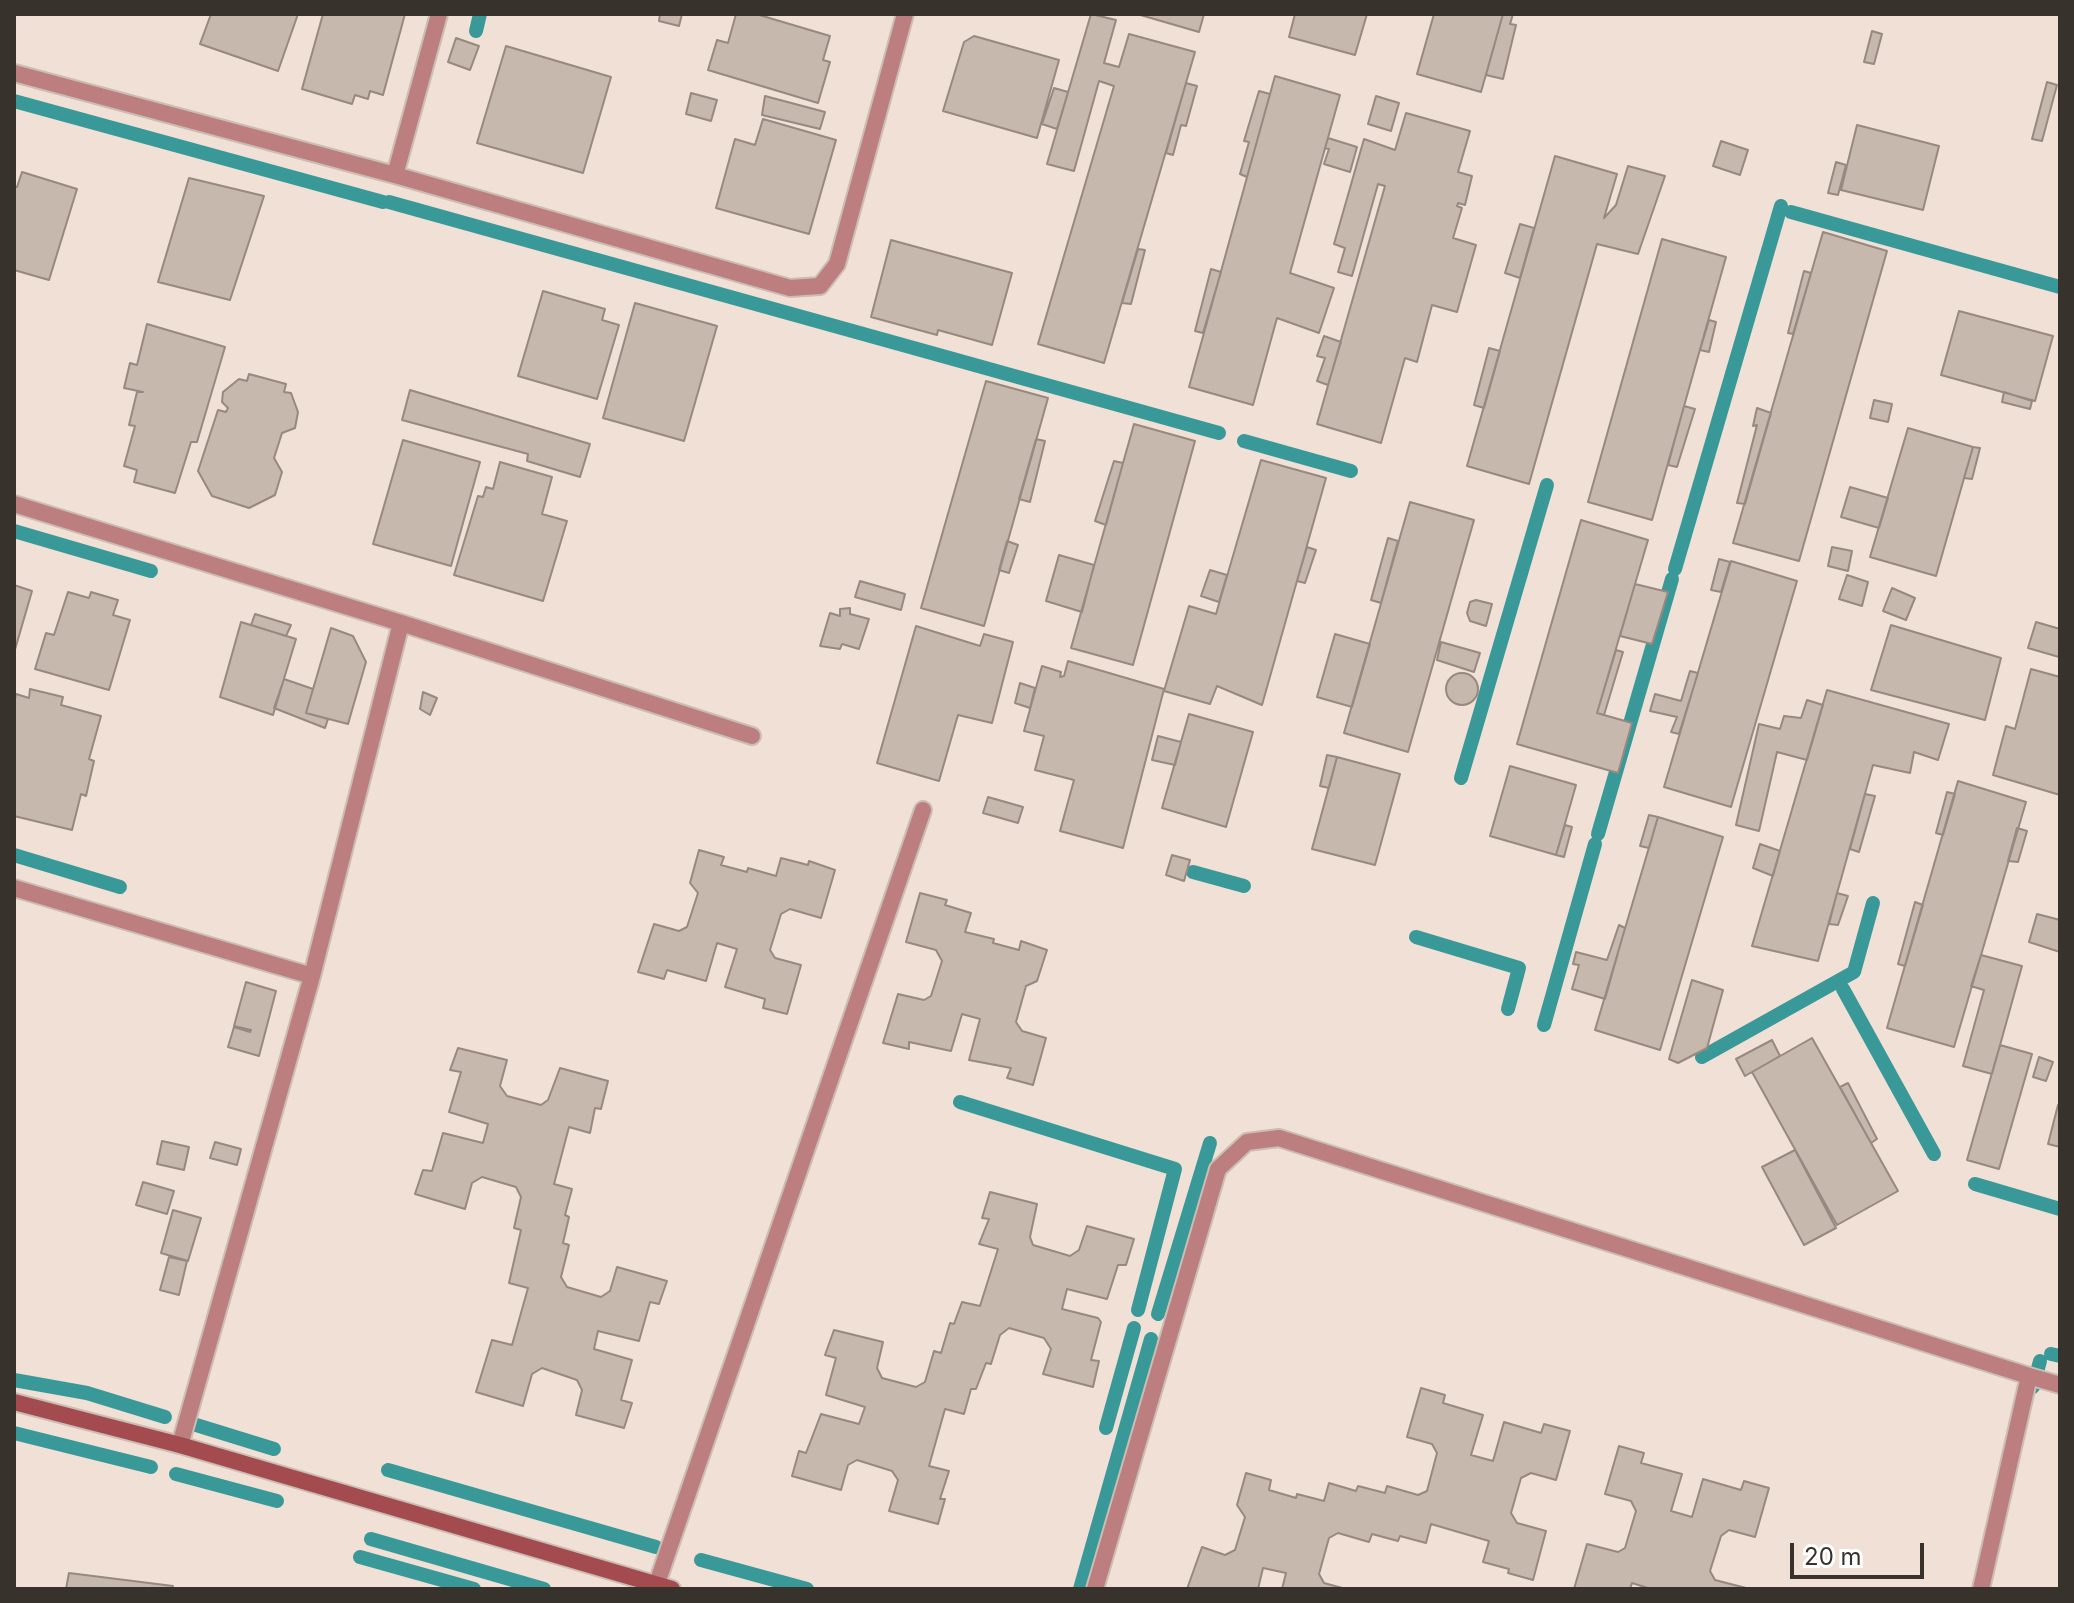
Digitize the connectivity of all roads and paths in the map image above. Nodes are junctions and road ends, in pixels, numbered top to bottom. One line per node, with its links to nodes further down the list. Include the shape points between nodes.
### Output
1 (439, 14): 4 (street)
2 (905, 14): 4 (street, via 837,264 820,286 790,288)
3 (14, 73): 4 (street)
4 (395, 175)
5 (14, 504): 6 (street)
6 (401, 623): 7 (street); 10 (street)
7 (752, 736)
8 (923, 810): 15 (street)
9 (14, 888): 10 (street)
10 (312, 976): 14 (street)
11 (2029, 1376): 12 (street); 16 (street, via 1279,1138 1247,1142 1218,1169); 17 (street)
12 (2060, 1385)
13 (14, 1402): 14 (main road)
14 (180, 1445): 15 (main road)
15 (661, 1587)
16 (1095, 1589)
17 (1981, 1589)

